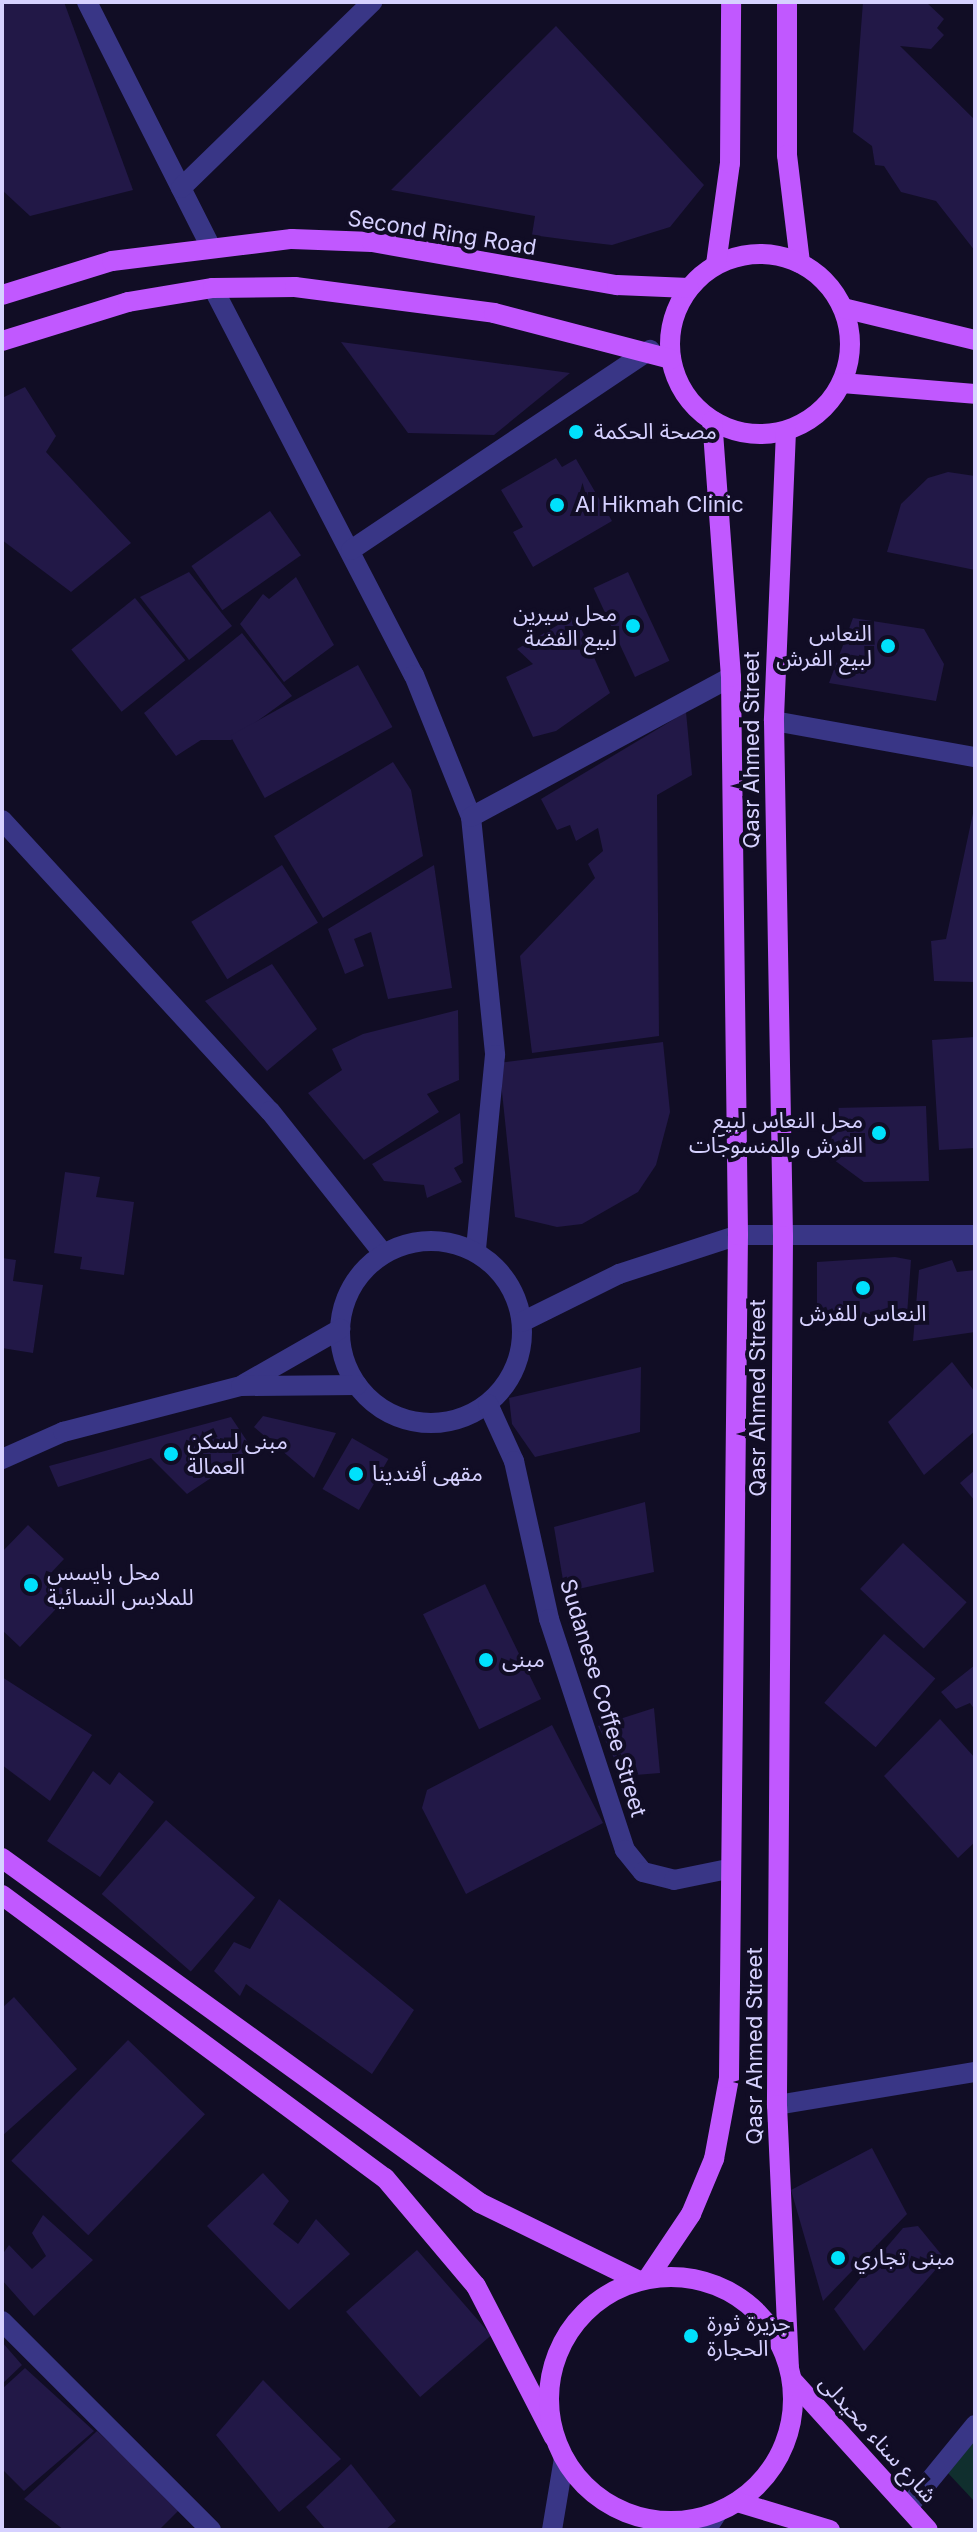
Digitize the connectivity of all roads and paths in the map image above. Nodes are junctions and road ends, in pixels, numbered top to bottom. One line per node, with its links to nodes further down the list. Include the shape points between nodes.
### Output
1 (87, 2): 5 (street)
2 (372, 2): 5 (street)
3 (731, 2): 8 (main road, via 730,163)
4 (787, 2): 7 (main road, via 787,155)
5 (181, 188): 6 (street)
6 (210, 245): 10 (main road, Second Ring Road, via 372,242 617,285); 11 (main road, Second Ring Road, via 112,261)
7 (800, 263): 8 (main road, via 750,254); 12 (main road)
8 (716, 264): 10 (main road)
9 (213, 288): 14 (main road, via 102,309); 15 (main road, via 391,296); 21 (street)
10 (689, 288): 16 (main road, via 670,334)
11 (2, 295)
12 (843, 308): 13 (main road); 17 (main road, via 850,353)
13 (975, 340)
14 (2, 341)
15 (650, 350): 16 (main road); 21 (street)
16 (671, 359): 19 (main road, via 685,394)
17 (842, 383): 18 (main road); 20 (main road, via 819,413)
18 (975, 394)
19 (712, 421): 20 (main road, via 748,434); 22 (main road, Qasr Ahmed Street)
20 (786, 431): 23 (main road, Qasr Ahmed Street)
21 (351, 550): 25 (street, via 414,675)
22 (731, 677): 25 (street); 27 (main road, Qasr Ahmed Street)
23 (774, 721): 24 (street); 29 (main road, Qasr Ahmed Street)
24 (975, 757)
25 (471, 817): 30 (street, via 495,1055)
26 (2, 820): 31 (street, via 270,1111)
27 (738, 1235): 29 (street); 32 (street, via 619,1274); 39 (main road, Qasr Ahmed Street)
28 (975, 1235): 29 (street)
29 (783, 1236): 42 (main road, Qasr Ahmed Street)
30 (476, 1250): 31 (street, via 442,1240); 32 (street, via 514,1292)
31 (383, 1253): 33 (street, via 360,1274)
32 (522, 1322): 36 (street, via 515,1367)
33 (340, 1329): 34 (street); 35 (street)
34 (357, 1385): 35 (street); 36 (street, via 378,1406 434,1424)
35 (241, 1386): 37 (street, via 63,1432)
36 (488, 1404): 39 (street, Sudanese Coffee Street, via 514,1461 549,1619 625,1850 643,1872 674,1880)
37 (2, 1459)
38 (2, 1858): 43 (main road, via 480,2203)
39 (728, 1869): 43 (main road, Qasr Ahmed Street, via 729,2078 714,2159 691,2214)
40 (2, 1895): 47 (main road, via 385,2178 476,2286)
41 (975, 2072): 42 (street)
42 (777, 2105): 45 (main road, Qasr Ahmed Street)
43 (643, 2279): 45 (main road, via 693,2278 735,2294 768,2325); 47 (main road, via 598,2299 563,2341 548,2393)
44 (2, 2321): 52 (street)
45 (790, 2373): 49 (main road, via 782,2449); 50 (main road, شارع سناء محيدلى)
46 (975, 2425): 50 (street)
47 (554, 2437): 48 (main road)
48 (564, 2458): 51 (main road, via 597,2497 642,2518); 53 (street)
49 (737, 2502): 51 (main road); 54 (main road)
50 (908, 2507): 55 (main road, شارع سناء محيدلى)
51 (711, 2521)
52 (211, 2530)
53 (552, 2530)
54 (830, 2530)
55 (928, 2530)

